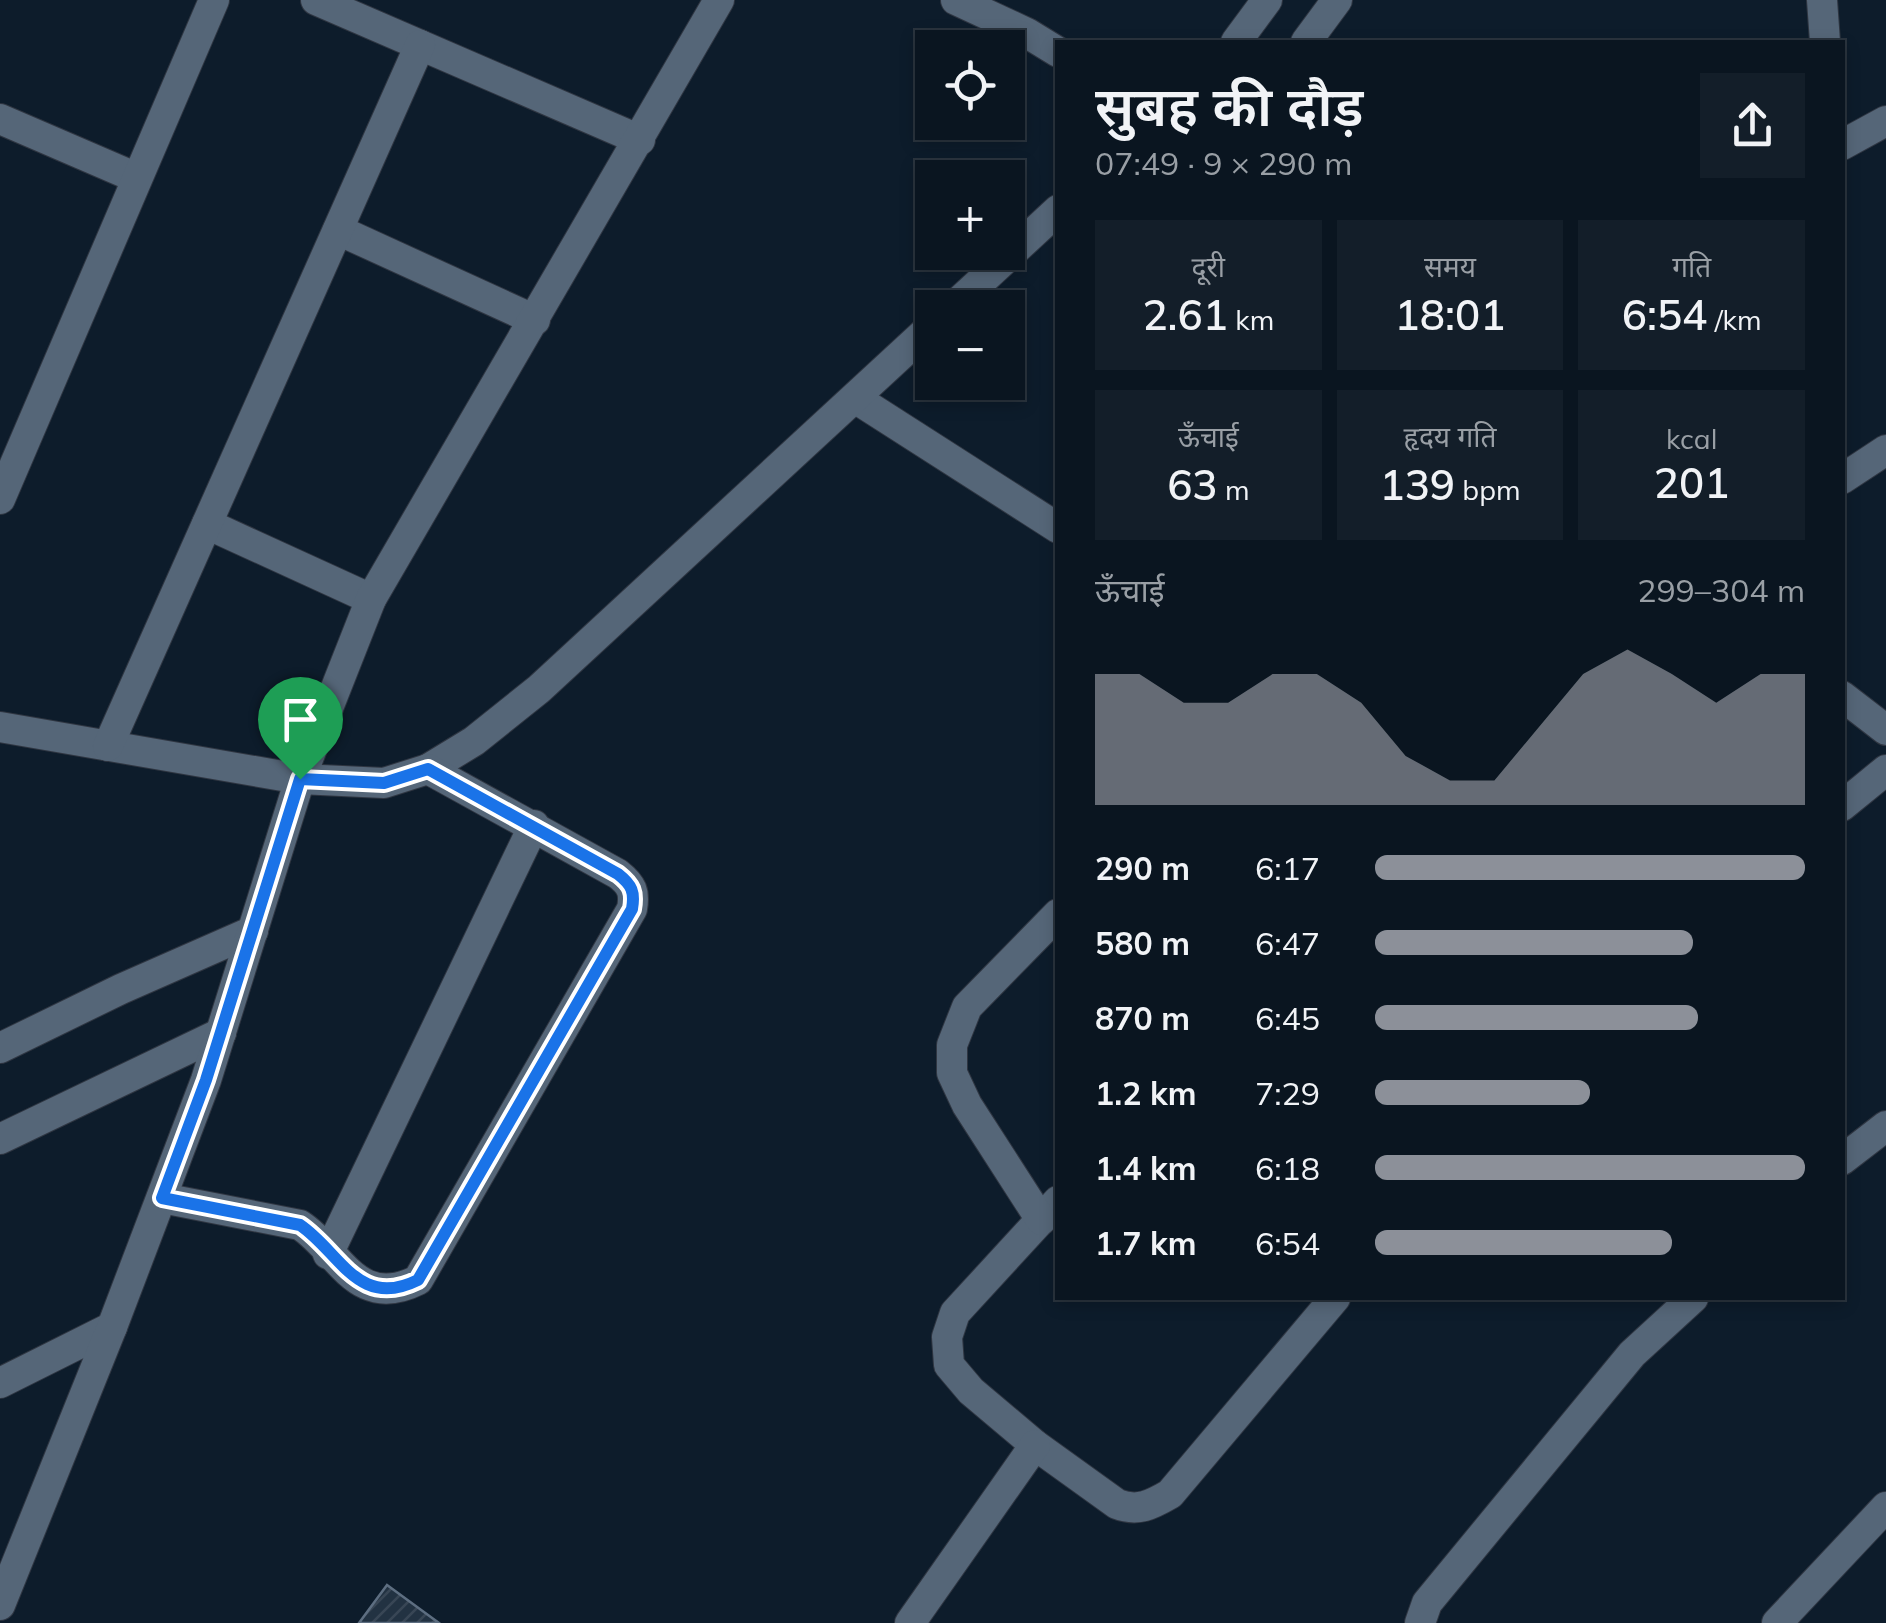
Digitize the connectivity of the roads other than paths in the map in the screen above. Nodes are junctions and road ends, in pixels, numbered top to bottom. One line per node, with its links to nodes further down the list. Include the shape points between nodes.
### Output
1 (214, 0): 17 (street)
2 (316, 0): 11 (street)
3 (719, 0): 15 (street)
4 (956, 0): 12 (street)
5 (1268, 0): 8 (street)
6 (1337, 0): 9 (street)
7 (1822, 0): 10 (street)
8 (1238, 40)
9 (1307, 40)
10 (1825, 40)
11 (420, 45): 15 (street); 19 (street)
12 (1055, 50)
13 (0, 119): 17 (street)
14 (1886, 121): 16 (street)
15 (640, 140): 21 (street)
16 (1845, 143)
17 (137, 178): 26 (street)
18 (1055, 213): 20 (street)
19 (338, 230): 21 (street); 27 (street)
20 (971, 290)
21 (535, 320): 29 (street)
22 (915, 342): 23 (street)
23 (855, 398): 28 (street); 34 (street, via 539,689)
24 (1886, 450): 25 (street)
25 (1845, 477)
26 (0, 499)
27 (206, 524): 29 (street); 33 (street)
28 (1055, 526)
29 (371, 599): 36 (street)
30 (1845, 698): 32 (street)
31 (0, 727): 33 (street)
32 (1886, 730)
33 (108, 746): 36 (street)
34 (428, 769): 36 (street, via 384,783); 38 (street)
35 (1886, 770): 37 (street)
36 (300, 779): 40 (street)
37 (1845, 804)
38 (534, 825): 48 (street); 48 (street, via 629,883 632,909 418,1280 385,1289 344,1270)
39 (1055, 917): 47 (street, via 967,1007 952,1045 952,1073 967,1105)
40 (253, 930): 41 (street); 42 (street)
41 (221, 1033): 44 (street); 46 (street)
42 (0, 1048)
43 (1886, 1126): 45 (street)
44 (0, 1139)
45 (1845, 1158)
46 (162, 1198): 48 (street, via 300,1225); 51 (street)
47 (1049, 1211): 53 (street, via 955,1313 947,1338 949,1366)
48 (328, 1254)
49 (1334, 1300): 53 (street, via 1170,1494 1152,1504 1132,1510 1116,1504)
50 (1691, 1300): 57 (street, via 1632,1354 1427,1602)
51 (112, 1327): 52 (street); 55 (street)
52 (0, 1382)
53 (1034, 1445): 56 (street)
54 (1886, 1507): 58 (street)
55 (0, 1605)
56 (910, 1623)
57 (1420, 1623)
58 (1777, 1623)

